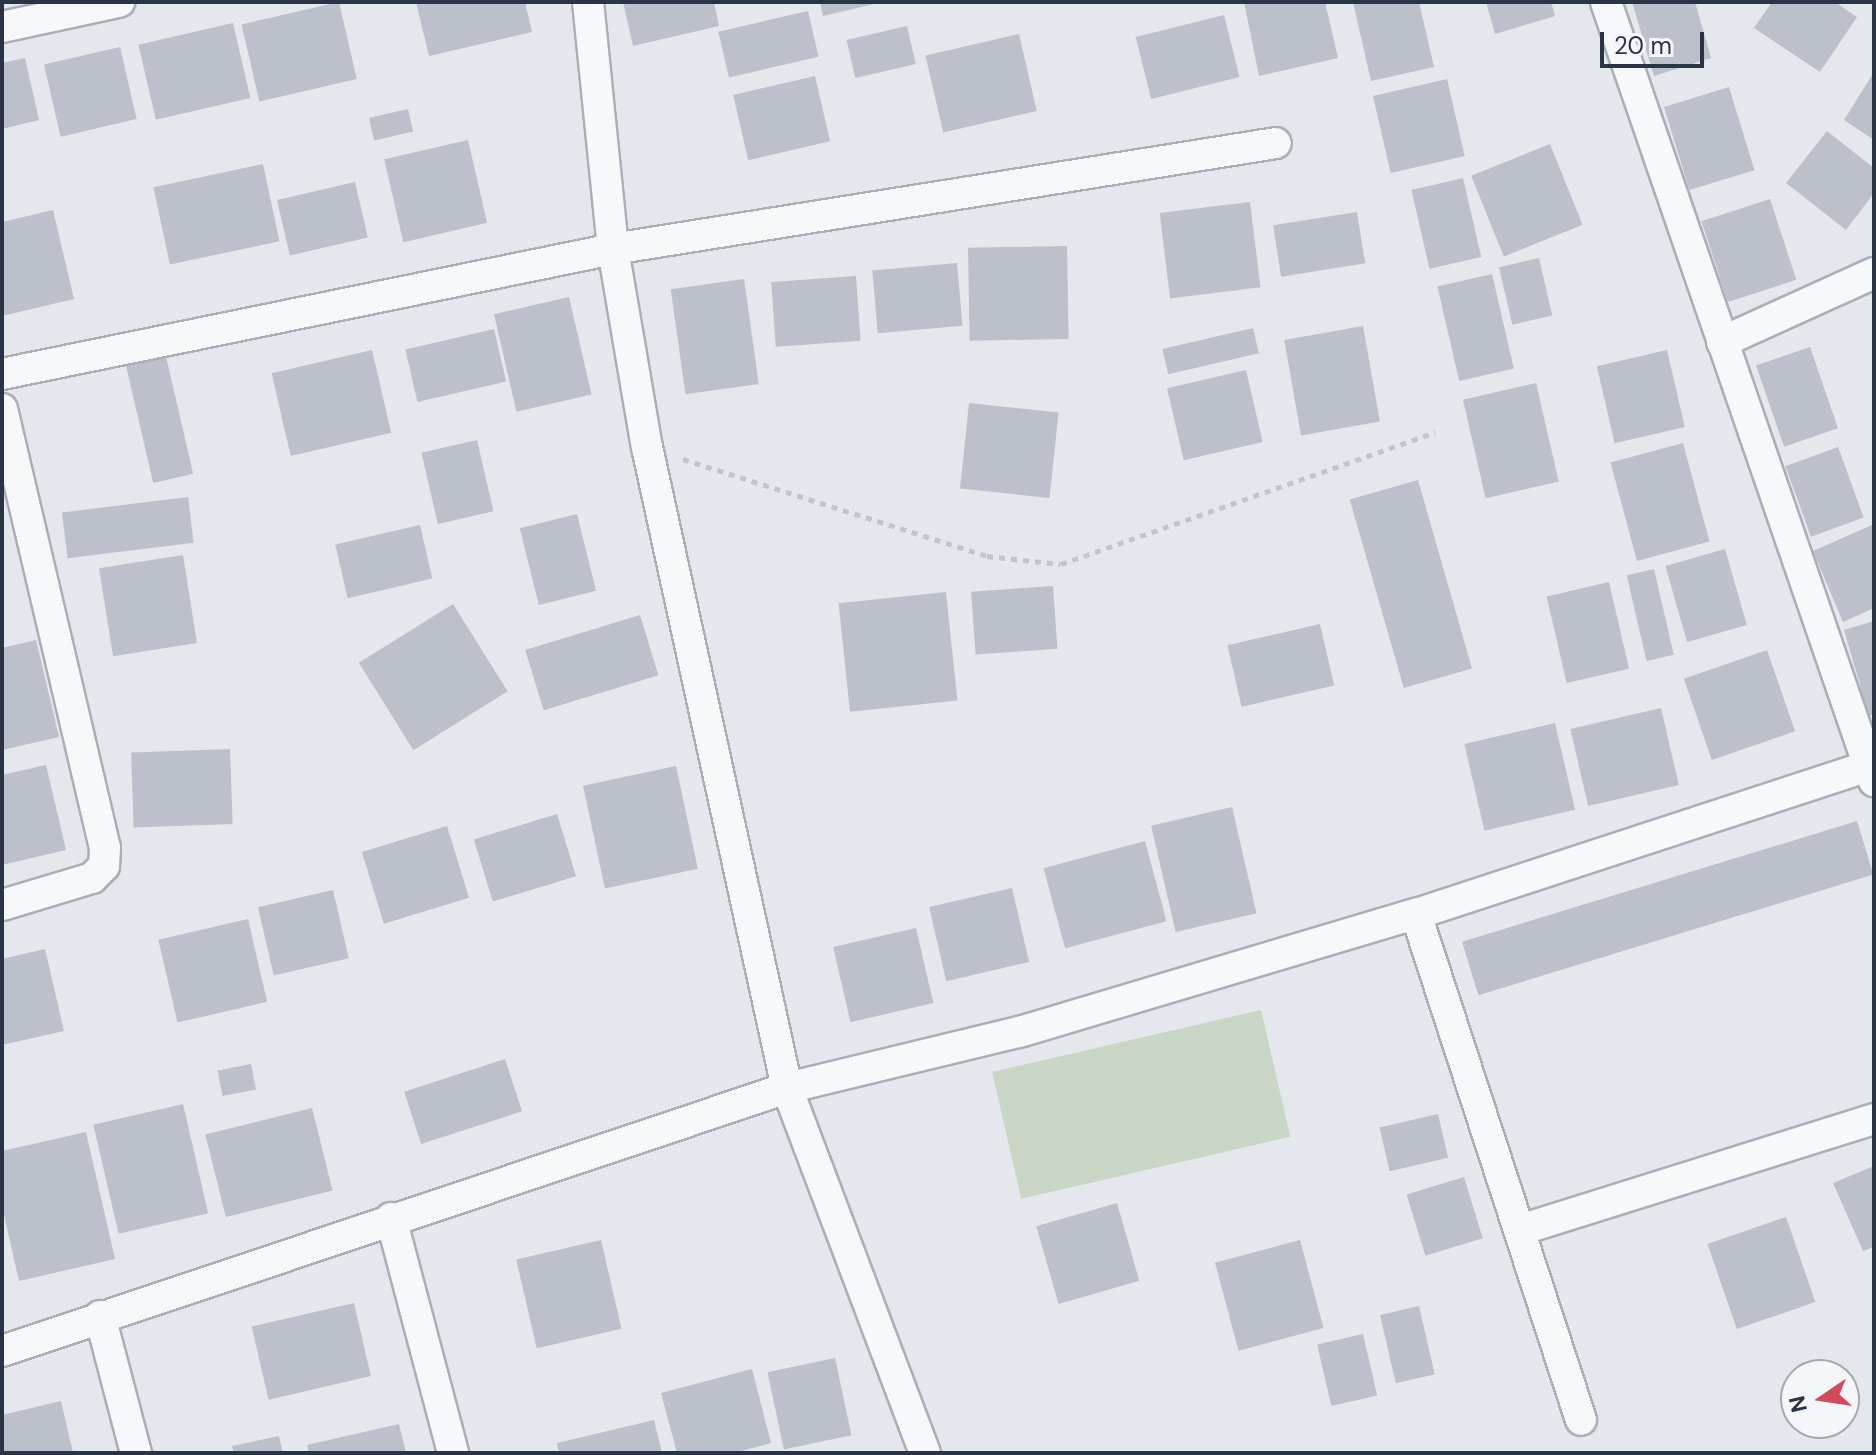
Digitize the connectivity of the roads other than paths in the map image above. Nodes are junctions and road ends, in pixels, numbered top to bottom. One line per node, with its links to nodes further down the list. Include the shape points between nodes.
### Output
1 (119, 2): 4 (street)
2 (588, 2): 6 (street)
3 (1606, 2): 8 (street)
4 (2, 27)
5 (1276, 143): 6 (street)
6 (613, 249): 9 (street); 14 (street, via 647,447)
7 (1874, 273): 8 (street)
8 (1722, 342): 11 (street)
9 (2, 374)
10 (2, 409): 12 (street, via 105,848 104,866 92,878)
11 (1872, 771): 13 (street)
12 (2, 905)
13 (1416, 914): 14 (street, via 1019,1032); 17 (street)
14 (787, 1088): 16 (street); 23 (street)
15 (1874, 1119): 17 (street)
16 (391, 1218): 18 (street); 22 (street)
17 (1523, 1229): 20 (street)
18 (100, 1316): 19 (street); 21 (street)
19 (2, 1351)
20 (1581, 1420)
21 (136, 1453)
22 (453, 1453)
23 (925, 1453)

